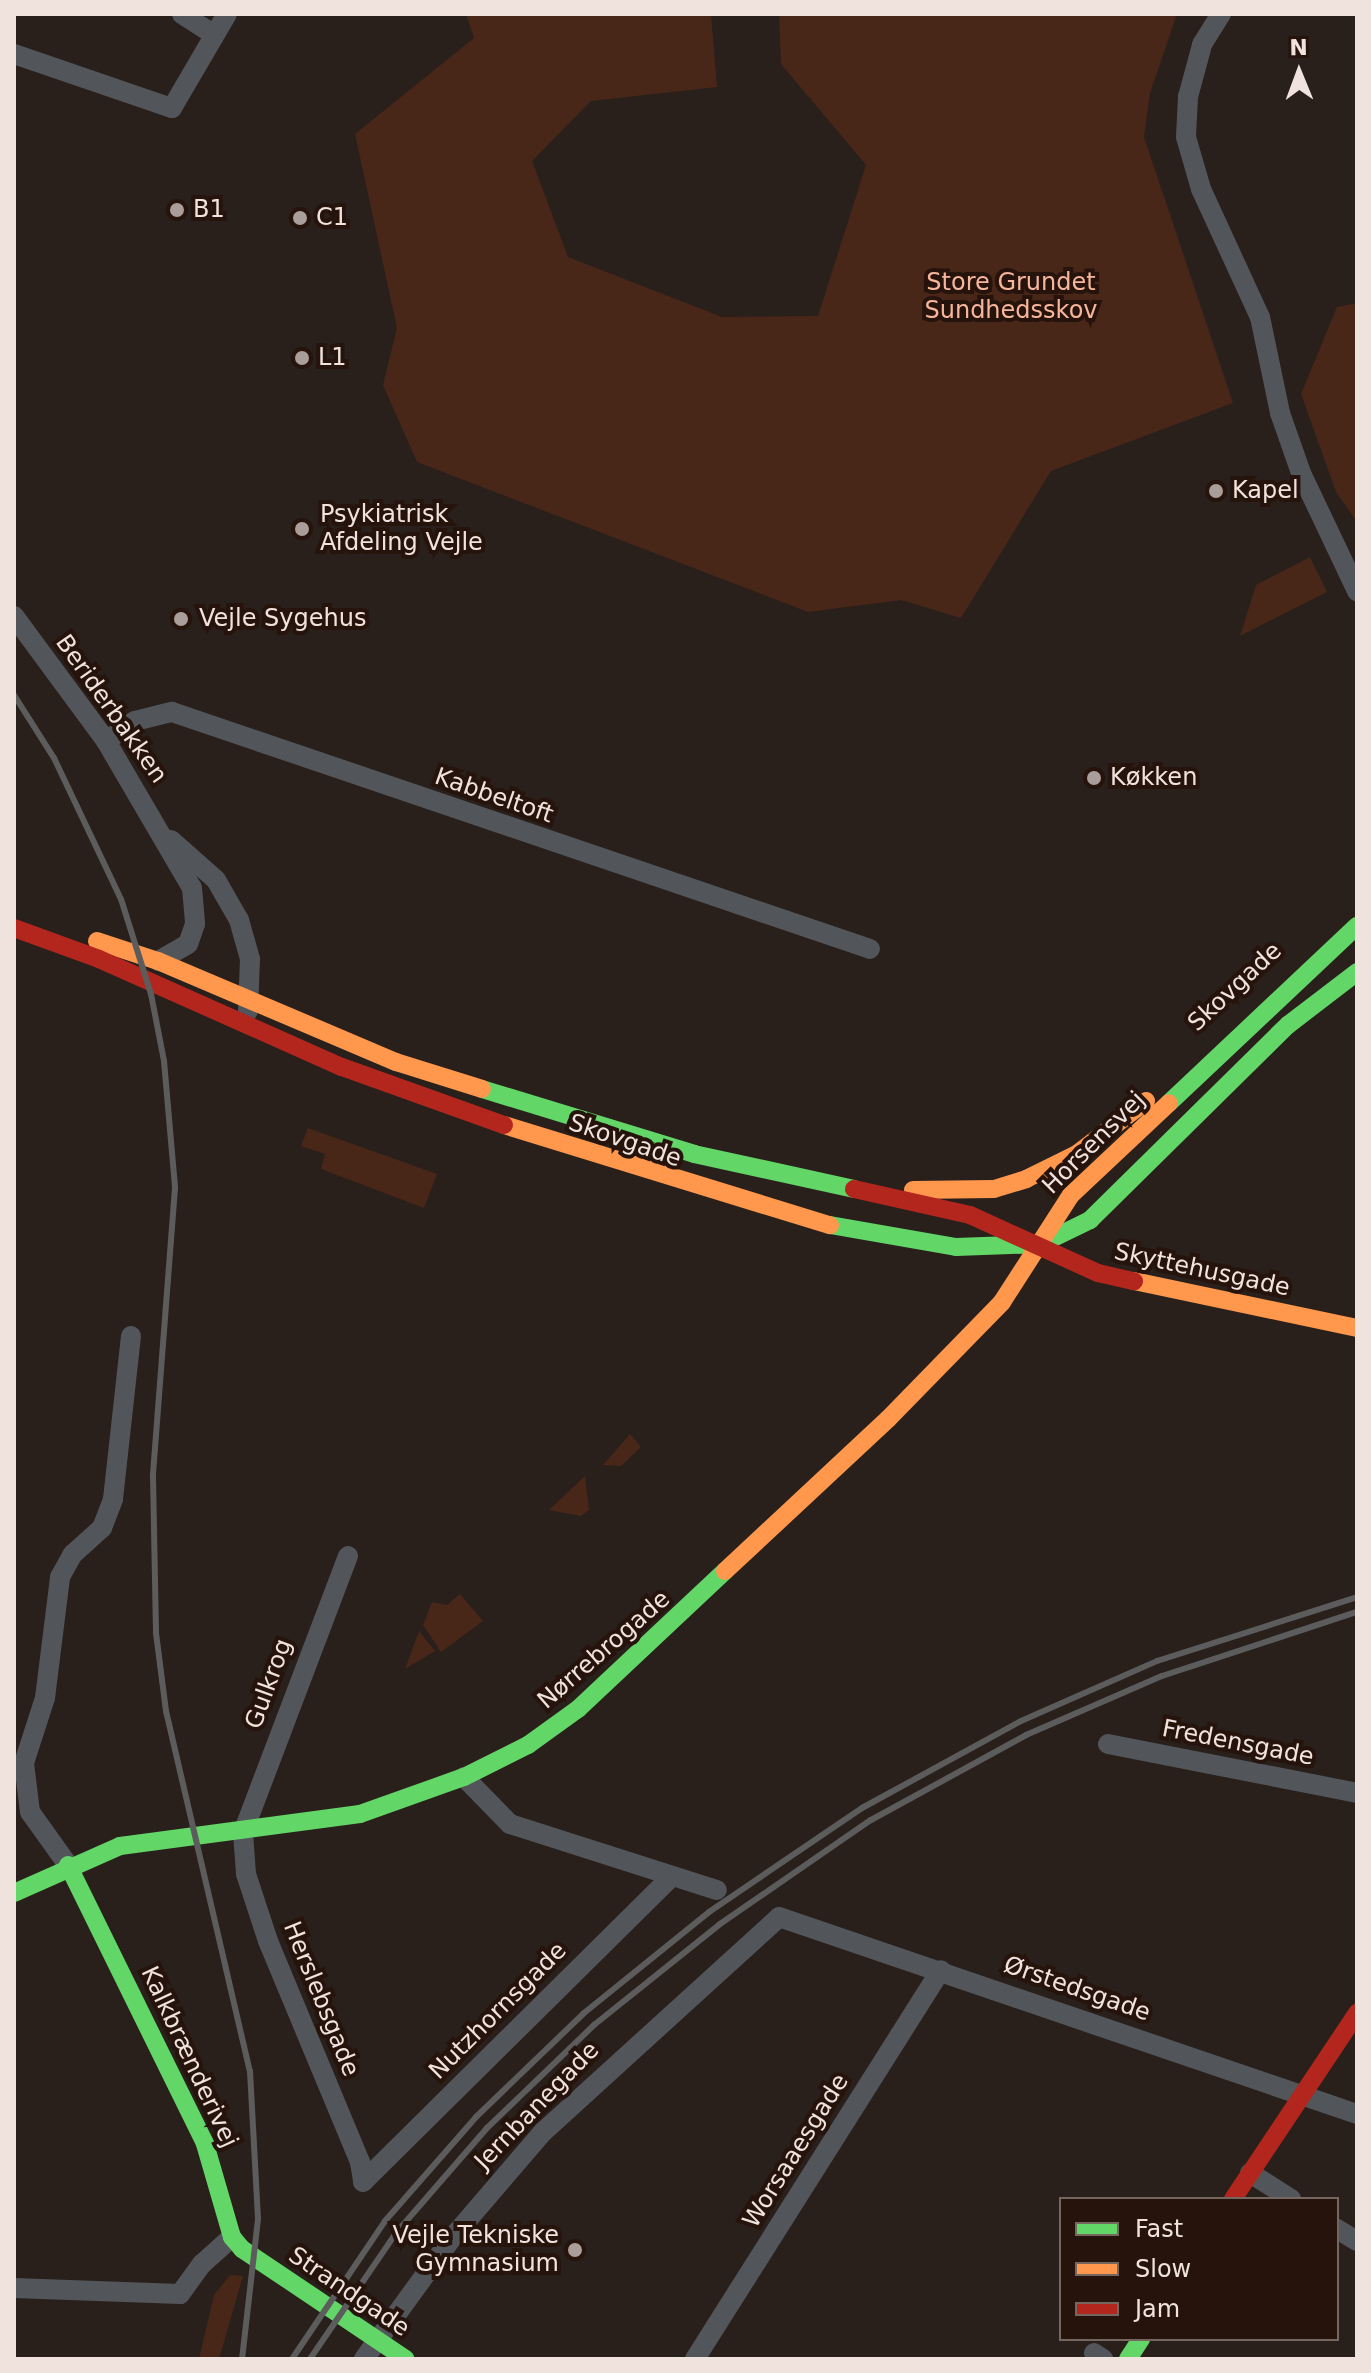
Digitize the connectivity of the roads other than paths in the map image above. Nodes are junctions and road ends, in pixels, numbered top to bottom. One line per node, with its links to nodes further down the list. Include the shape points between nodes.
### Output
1 (182, 14): 4 (street)
2 (227, 14): 4 (street)
3 (1221, 14): 6 (street, via 1202,45 1188,97 1186,137 1201,189 1260,317 1280,413 1301,473)
4 (214, 35): 5 (street, via 172,108)
5 (14, 54)
6 (1357, 591)
7 (14, 616): 8 (street, Beriderbakken)
8 (106, 741): 9 (street, Beriderbakken); 14 (street, Kabbeltoft, via 135,721 172,712)
9 (163, 833): 15 (street, Beriderbakken, via 192,888 195,924 188,944); 17 (street, Beriderbakken, via 216,880 229,901 247,942)
10 (14, 910): 15 (main road, Skovgade)
11 (1357, 910): 19 (main road, Skovgade, via 1179,1073 1077,1154 994,1189)
12 (1357, 926): 20 (main road, Horsensvej, via 1071,1195)
13 (14, 928): 18 (main road, Skovgade)
14 (870, 949)
15 (158, 961): 17 (main road, Skovgade)
16 (1357, 972): 20 (main road, Horsensvej, via 1288,1025 1090,1220)
17 (252, 1001): 18 (street, Beriderbakken); 19 (main road, Skovgade, via 396,1062 694,1154)
18 (244, 1022): 20 (main road, Skovgade, via 342,1067 504,1125 805,1221 956,1247)
19 (837, 1185): 20 (main road, Skovgade, via 970,1215)
20 (1041, 1244): 21 (main road, Skyttehusgade, via 1098,1273); 25 (main road, Nørrebrogade, via 979,1326 663,1632 566,1718 528,1745)
21 (1357, 1328)
22 (131, 1336): 28 (street, via 113,1499 102,1528 73,1554 60,1577 45,1698 24,1763 30,1812)
23 (348, 1556): 27 (street, Gulkrog)
24 (1108, 1744): 26 (street, Fredensgade)
25 (464, 1777): 27 (main road, Nørrebrogade, via 360,1814); 29 (street, via 510,1824)
26 (1357, 1793)
27 (243, 1833): 28 (main road, Nørrebrogade, via 120,1846); 38 (street, Herslebsgade, via 246,1874 268,1941 360,2162)
28 (68, 1865): 31 (main road, Nørrebrogade); 42 (main road, Kalkbrænderivej, via 205,2144)
29 (671, 1877): 30 (street); 38 (street, Nutzhornsgade)
30 (717, 1890)
31 (14, 1893)
32 (779, 1917): 33 (street, Ørstedsgade); 45 (street, Jernbanegade, via 543,2132 452,2238)
33 (941, 1970): 35 (street, Ørstedsgade); 49 (street, Worsaaesgade)
34 (1357, 2013): 35 (main road)
35 (1302, 2095): 36 (street, Ørstedsgade); 37 (main road)
36 (1357, 2114)
37 (1250, 2173): 39 (main road); 40 (street)
38 (363, 2182)
39 (1234, 2197)
40 (1288, 2197)
41 (1339, 2230): 43 (street)
42 (232, 2237): 44 (street, via 180,2294); 45 (main road, Strandgade)
43 (1357, 2241)
44 (14, 2288)
45 (378, 2341): 47 (street, Jernbanegade); 48 (main road, Strandgade)
46 (1140, 2341): 50 (main road)
47 (364, 2359)
48 (406, 2359)
49 (695, 2359)
50 (1128, 2359)

